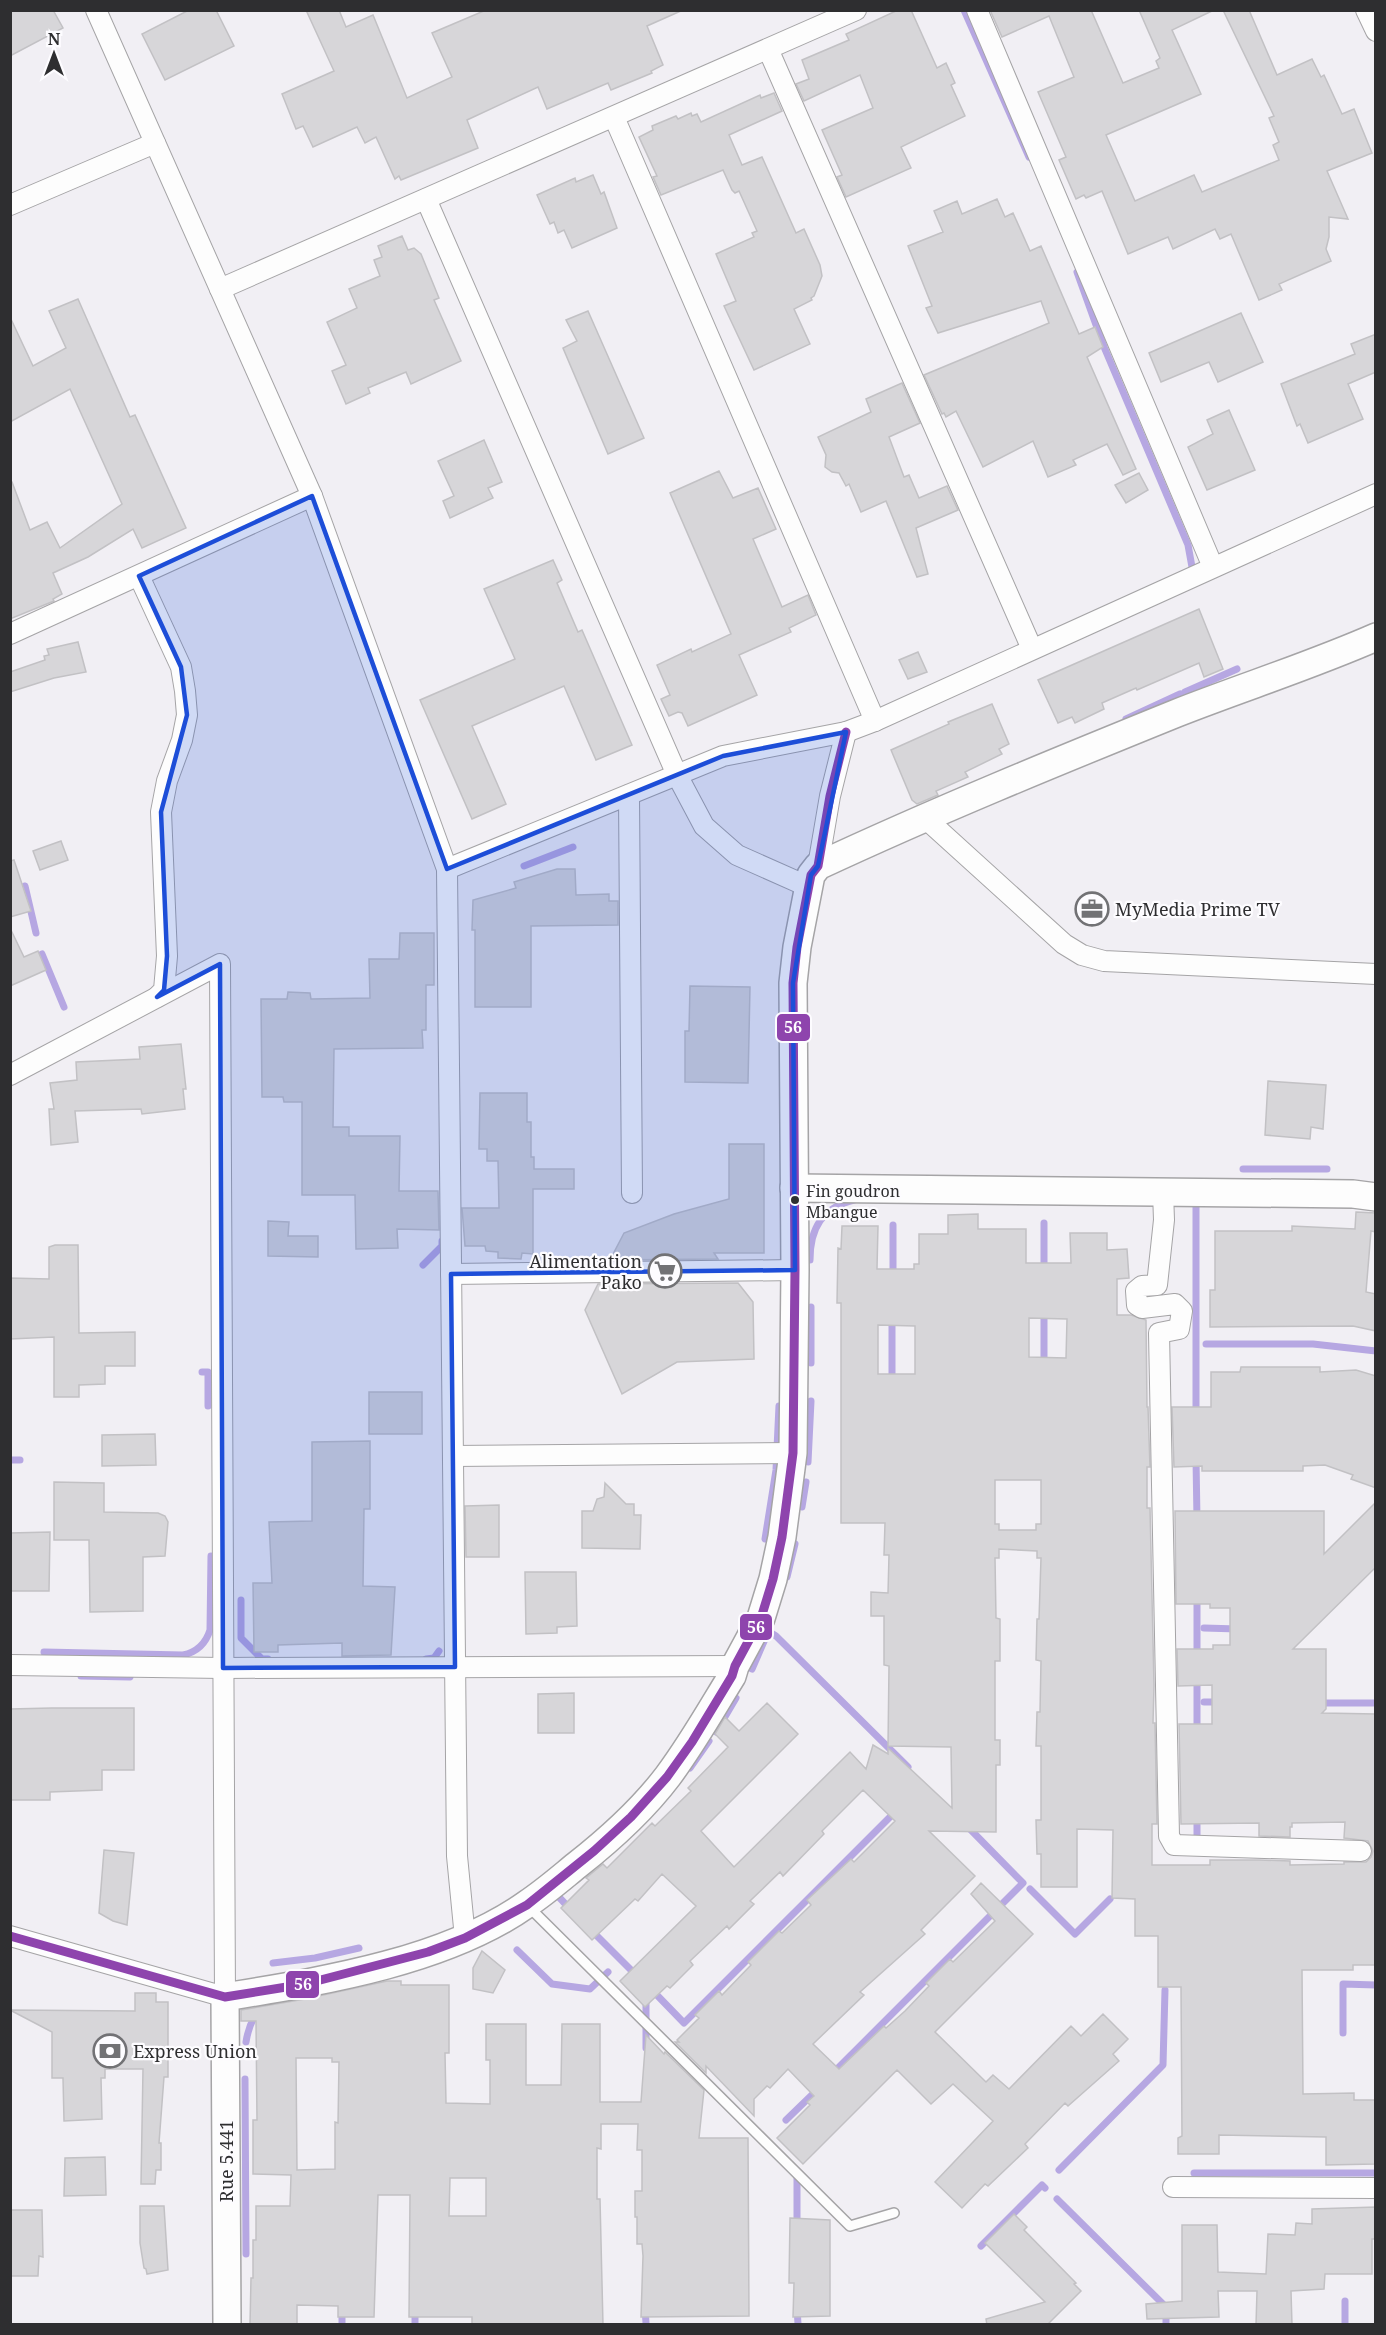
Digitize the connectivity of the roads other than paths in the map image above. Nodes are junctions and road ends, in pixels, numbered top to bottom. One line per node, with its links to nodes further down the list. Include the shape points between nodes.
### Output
1 (96, 10): 6 (street)
2 (856, 10): 4 (street)
3 (977, 10): 12 (street)
4 (768, 49): 5 (street); 16 (street)
5 (614, 117): 7 (street); 17 (street)
6 (155, 143): 8 (street); 9 (street)
7 (426, 199): 9 (street); 19 (street)
8 (10, 205)
9 (220, 289): 11 (street)
10 (1376, 494): 12 (street)
11 (312, 496): 13 (street); 22 (street)
12 (1213, 567): 16 (street)
13 (139, 576): 14 (street); 25 (street, via 181,667 186,707 182,740 161,812 167,956 164,990)
14 (10, 634)
15 (1376, 637): 21 (main road)
16 (1032, 649): 17 (street)
17 (875, 721): 18 (street)
18 (846, 732): 19 (street, via 723,756); 23 (street)
19 (677, 775): 20 (street); 23 (street, via 704,826 737,855)
20 (629, 795): 22 (street); 29 (street)
21 (924, 817): 23 (main road); 24 (street, via 1064,944 1083,955 1104,962)
22 (447, 869): 32 (street)
23 (813, 877): 27 (main road, via 793,983)
24 (1374, 971)
25 (157, 997): 26 (street); 38 (street, via 220,964)
26 (10, 1075)
27 (794, 1188): 28 (main road); 31 (main road)
28 (1163, 1192): 30 (main road); 39 (street, via 1157,1285 1142,1286 1136,1291 1137,1305 1143,1308 1175,1304 1182,1311 1179,1329 1159,1333 1169,1836 1174,1845)
29 (632, 1194)
30 (1376, 1197)
31 (795, 1270): 32 (street); 33 (main road)
32 (451, 1274): 34 (street)
33 (793, 1453): 34 (street); 37 (main road, via 773,1579 761,1618)
34 (453, 1456): 36 (street)
35 (10, 1665): 38 (street)
36 (455, 1666): 37 (street); 38 (street); 42 (street, via 457,1856)
37 (735, 1666): 40 (main road, via 667,1778 594,1851)
38 (223, 1668): 43 (street)
39 (1360, 1851)
40 (527, 1905): 42 (main road); 46 (lane, via 849,2226)
41 (10, 1936): 43 (street)
42 (465, 1938): 43 (main road, via 351,1973)
43 (225, 1997): 47 (main road, Rue 5.441)
44 (1173, 2187): 45 (street)
45 (1376, 2187)
46 (894, 2213)
47 (227, 2325)

